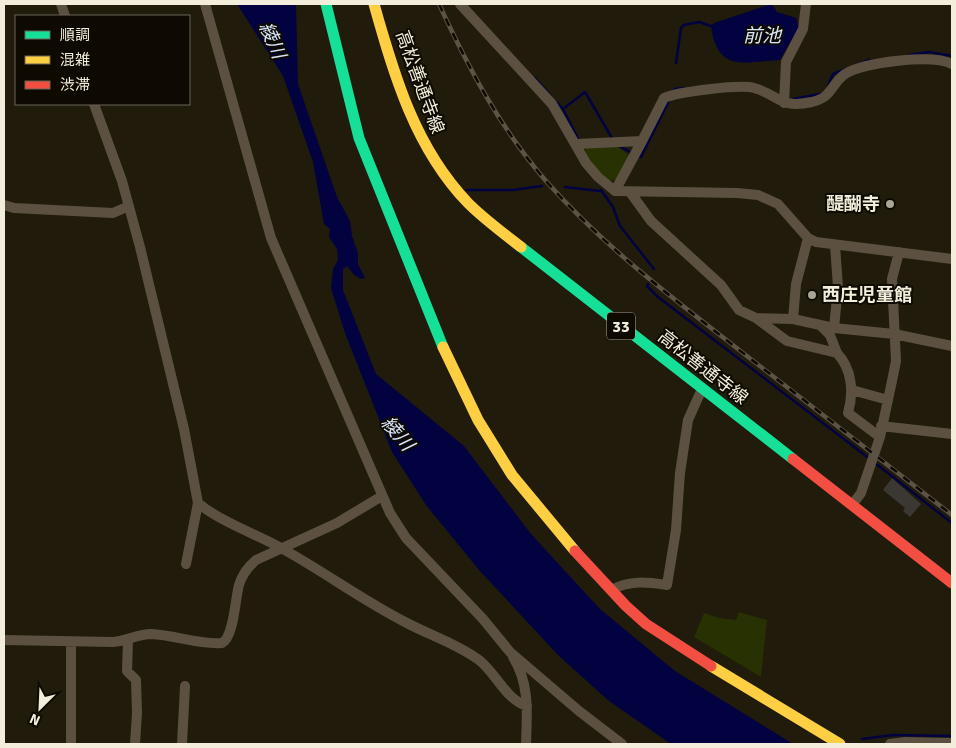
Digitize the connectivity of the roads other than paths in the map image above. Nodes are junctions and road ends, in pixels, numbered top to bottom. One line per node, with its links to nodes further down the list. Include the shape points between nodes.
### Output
1 (205, 4): 31 (street, via 271,238)
2 (326, 4): 37 (street, via 359,138 373,177 449,360 478,420 512,475)
3 (374, 4): 26 (street, 高松善通寺線 / 33, via 413,124 455,189 478,213)
4 (460, 4): 10 (street, via 552,104)
5 (806, 4): 7 (street, via 803,29 786,62)
6 (952, 64): 7 (street, via 926,58 869,65 847,73 822,99 792,104)
7 (785, 99): 9 (street, via 754,88 673,94 664,98)
8 (94, 105): 14 (street)
9 (642, 141): 10 (street); 11 (street)
10 (576, 144): 11 (street, via 598,177)
11 (615, 191): 12 (street)
12 (630, 192): 15 (street, via 758,195 778,204); 19 (street, via 651,221 721,285 739,310)
13 (4, 205): 14 (street, via 113,213)
14 (129, 206): 32 (street, via 177,395)
15 (808, 238): 16 (street); 20 (street, via 796,284)
16 (835, 245): 17 (street); 22 (street, via 838,287)
17 (899, 252): 18 (street); 23 (street, via 892,279)
18 (952, 259)
19 (756, 318): 20 (street); 25 (street, via 787,341)
20 (793, 319): 21 (street)
21 (820, 325): 22 (street); 25 (street, via 830,335)
22 (834, 328): 23 (street)
23 (894, 334): 24 (street); 28 (street, via 896,361)
24 (952, 346)
25 (836, 354): 27 (street, via 848,370)
26 (702, 389): 33 (street, 高松善通寺線 / 33); 37 (street, via 688,420 667,585 639,581)
27 (852, 390): 28 (street); 29 (street, via 848,413)
28 (888, 400): 29 (street)
29 (880, 432): 30 (street); 33 (street, via 861,493)
30 (952, 434)
31 (382, 496): 34 (street, via 337,523); 41 (street, via 406,538)
32 (198, 503): 34 (street, via 208,512); 35 (street)
33 (852, 505): 36 (street, 高松善通寺線 / 33)
34 (281, 548): 39 (street, via 256,560 242,576 234,602 230,636 226,641 214,644 154,634); 43 (street, via 379,608 480,660 511,695)
35 (186, 564)
36 (952, 583)
37 (611, 590): 50 (street, via 646,624)
38 (4, 640): 40 (street)
39 (128, 640): 40 (street); 46 (street, via 127,671 136,680 138,713)
40 (71, 642): 45 (street)
41 (510, 652): 43 (street, via 524,681); 49 (street)
42 (185, 686): 47 (street)
43 (527, 706): 48 (street)
44 (952, 743): 51 (street)
45 (71, 744)
46 (135, 744)
47 (182, 744)
48 (526, 744)
49 (622, 744)
50 (840, 744)
51 (890, 744)

